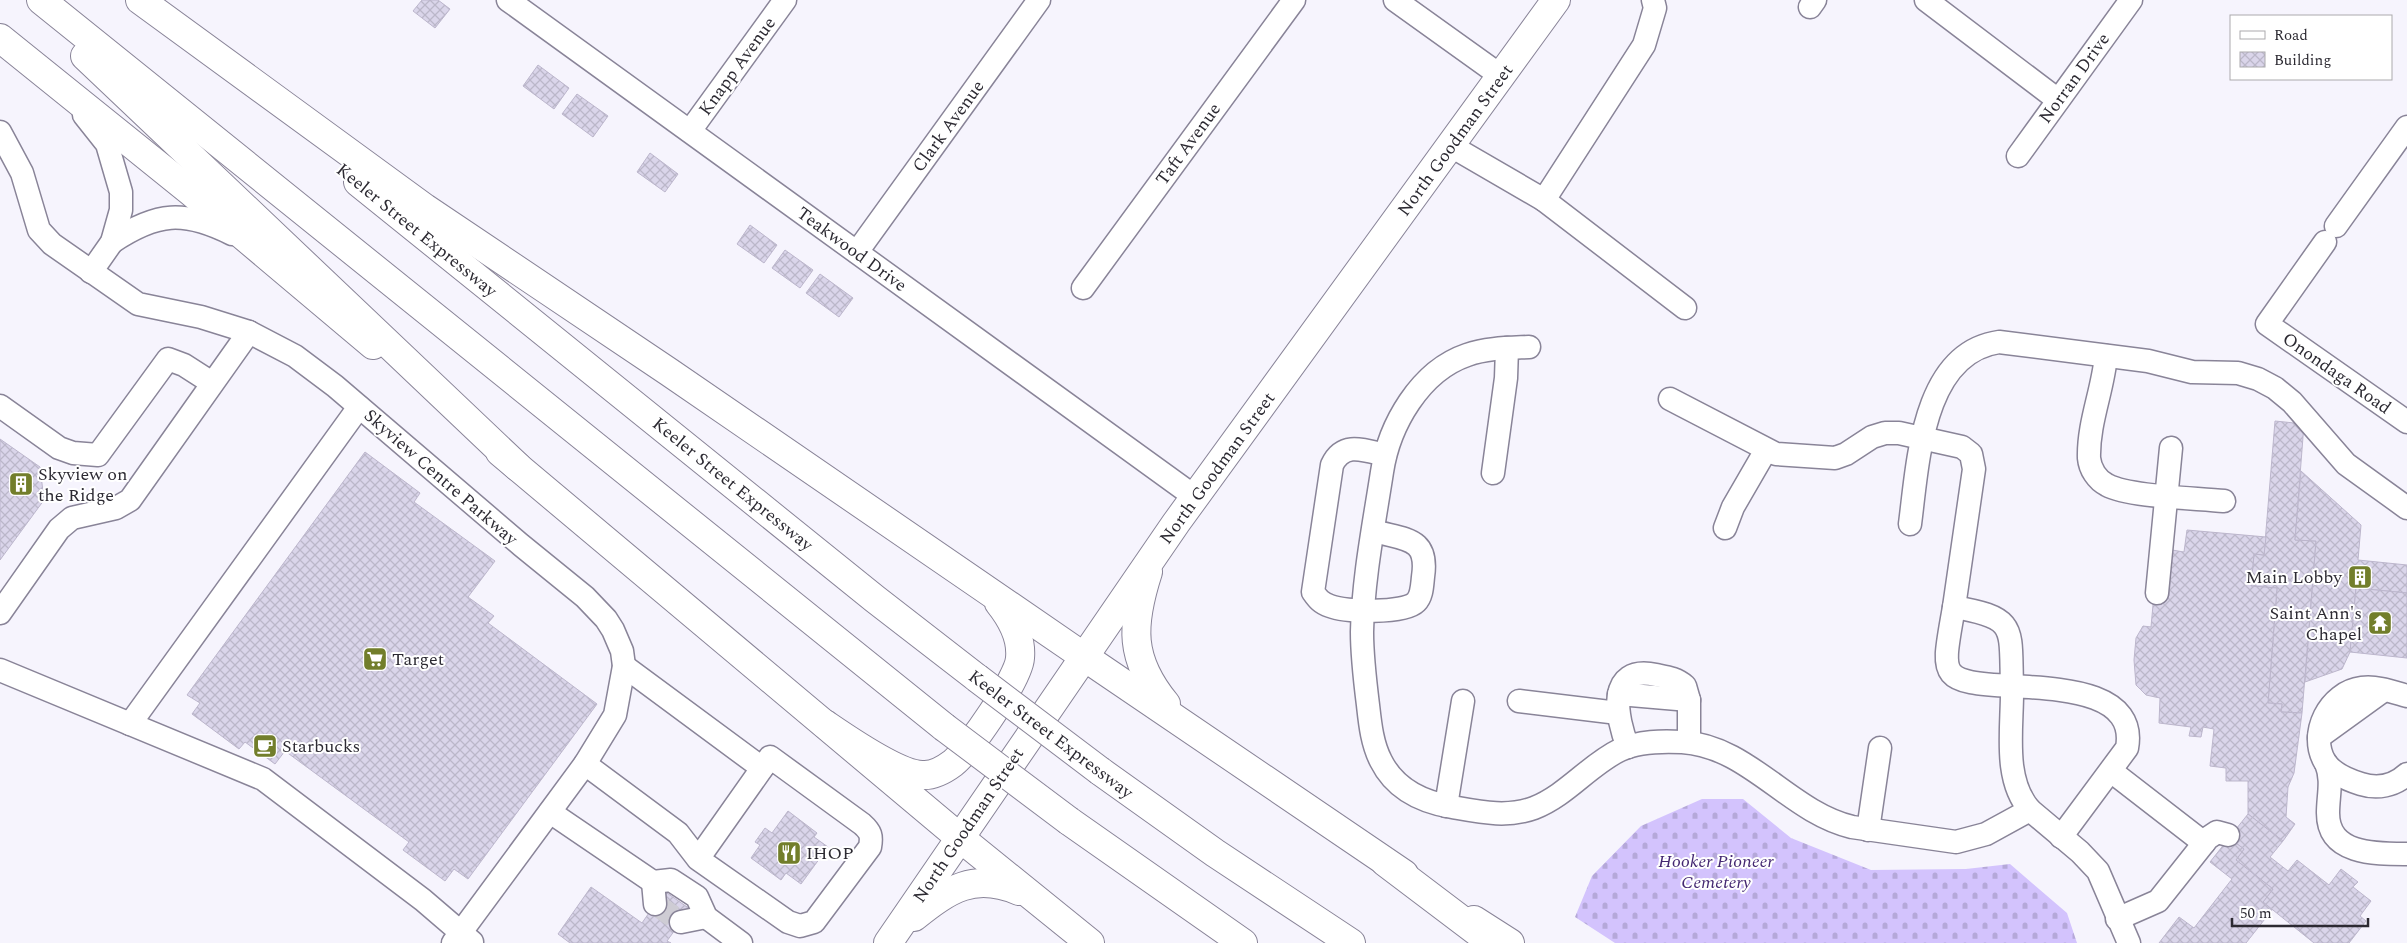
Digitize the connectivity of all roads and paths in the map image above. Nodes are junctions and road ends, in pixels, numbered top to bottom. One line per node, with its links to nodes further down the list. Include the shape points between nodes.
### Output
1 (26, 0): 43 (main road)
2 (41, 0): 96 (main road, bridge, via 944,727 1069,821)
3 (133, 0): 97 (main road, Keeler Street Expressway, bridge, via 977,678 1242,872)
4 (140, 0): 53 (main road, via 425,208)
5 (784, 0): 18 (street, Knapp Avenue)
6 (1039, 0): 26 (street, Clark Avenue)
7 (1294, 0): 28 (street, Taft Avenue)
8 (1395, 0): 15 (street)
9 (1556, 0): 15 (main road, North Goodman Street)
10 (1653, 0): 23 (street, via 1655,8 1644,45)
11 (1926, 0): 17 (street)
12 (2131, 0): 17 (street, Norran Drive)
13 (520, 3): 18 (street, Teakwood Drive)
14 (0, 38): 16 (main road)
15 (1501, 76): 21 (main road, North Goodman Street)
16 (61, 87): 24 (street, via 108,144 121,192 121,210); 25 (main road)
17 (2058, 100): 22 (street, Norran Drive)
18 (690, 131): 26 (street, Teakwood Drive)
19 (0, 132): 27 (street, Skyview Centre Parkway, via 22,173 39,230 52,244)
20 (2404, 136): 38 (street, Onondaga Road, via 2267,324)
21 (1451, 146): 23 (street); 46 (main road, North Goodman Street)
22 (2018, 156)
23 (1544, 200): 29 (street)
24 (112, 242): 25 (street, via 135,227 182,217 213,224); 27 (street)
25 (251, 243): 43 (main road)
26 (857, 252): 46 (street, Teakwood Drive)
27 (91, 272): 30 (street, Skyview Centre Parkway, via 138,304 201,317)
28 (1083, 288)
29 (1685, 308)
30 (249, 332): 34 (street); 37 (street, Skyview Centre Parkway, via 295,356)
31 (1529, 347): 32 (street)
32 (1507, 348): 42 (street, via 1468,355 1430,378 1409,404); 44 (street)
33 (2106, 356): 39 (street, via 2000,342 1975,349 1956,363 1942,380); 45 (street, via 2096,400 2090,451 2092,469 2111,487); 48 (street, via 2158,363 2192,372 2238,373 2267,383 2292,402 2346,464)
34 (212, 384): 36 (street, via 184,365 168,359 98,454 73,453 59,448); 57 (street, via 130,500 116,508 72,518 59,529)
35 (1670, 398): 41 (street)
36 (0, 406)
37 (359, 407): 59 (street, Skyview Centre Parkway, via 585,597 613,630); 66 (street)
38 (2407, 422)
39 (1924, 438): 41 (street, via 1885,433 1834,458); 49 (street); 55 (street, via 1962,447 1971,454 1974,464)
40 (2172, 448): 45 (street)
41 (1766, 450): 50 (street, via 1733,507)
42 (1385, 455): 51 (street); 56 (street, via 1348,449 1337,454 1332,465 1313,592 1320,602 1332,607)
43 (518, 467): 67 (main road)
44 (1493, 473)
45 (2167, 495): 47 (street); 54 (street)
46 (1195, 497): 52 (main road, North Goodman Street)
47 (2224, 501)
48 (2407, 508)
49 (1910, 524)
50 (1725, 528)
51 (1374, 531): 56 (street); 56 (street, via 1411,542 1422,550 1425,562 1420,594 1415,603 1403,609)
52 (1155, 553): 58 (main road, North Goodman Street); 68 (main road, via 1139,612 1138,656 1155,690)
53 (980, 585): 58 (main road); 67 (main road, via 997,600 1012,622 1018,637 1020,658 1010,684 955,762 934,774 910,772 864,749)
54 (2157, 593)
55 (1954, 607): 61 (street, via 1991,614 2005,626 2011,642); 61 (street, via 1945,659 1951,674 1964,682)
56 (1364, 610): 77 (street, via 1365,679 1377,754 1401,786 1417,797)
57 (0, 613)
58 (1083, 656): 68 (main road); 82 (main road, North Goodman Street)
59 (624, 666): 73 (street, Skyview Centre Parkway, via 615,714); 74 (street)
60 (0, 670): 66 (street)
61 (2012, 686): 75 (street, via 2081,693 2112,708 2123,719 2128,736 2127,748); 78 (street, via 2013,776 2021,798)
62 (2407, 696): 72 (street, via 2362,688 2341,697 2324,717 2319,737)
63 (1463, 701): 77 (street)
64 (1519, 701): 65 (street)
65 (1618, 703): 69 (street, via 1622,684 1630,676 1646,673 1680,682 1687,690 1689,700); 70 (street, via 1620,728)
66 (130, 724): 92 (street, via 263,779 423,900)
67 (825, 724): 82 (main road)
68 (1188, 727): 87 (main road)
69 (1689, 742): 70 (street); 80 (street, via 1722,752 1741,762 1828,819)
70 (1628, 747): 77 (street, via 1609,757 1557,796 1532,809 1497,814)
71 (1880, 748): 80 (street)
72 (2326, 763): 76 (street, via 2342,776 2368,786 2392,784); 85 (street, via 2331,783 2329,821 2335,837 2352,848)
73 (585, 764): 79 (street, Skyview Centre Parkway); 86 (street, via 678,833)
74 (762, 768): 86 (street); 86 (street, via 770,757 862,824 870,831 870,848 814,922 800,926 788,922)
75 (2111, 771): 83 (street); 84 (street)
76 (2407, 774)
77 (1446, 806)
78 (2030, 810): 80 (street, via 1994,831 1963,841); 83 (street)
79 (550, 812): 89 (street, via 654,893 671,880 696,897); 92 (street, Skyview Centre Parkway)
80 (1868, 830)
81 (2228, 835): 84 (street, via 2217,832)
82 (959, 837): 88 (main road); 93 (main road, North Goodman Street)
83 (2061, 837): 90 (street, via 2098,871)
84 (2204, 843): 90 (street, via 2158,901)
85 (2407, 854)
86 (698, 859)
87 (1385, 862): 98 (main road); 99 (main road)
88 (1040, 902): 93 (main road, via 1007,886 973,882 936,900); 95 (main road)
89 (706, 917): 91 (street); 94 (street)
90 (2117, 919): 100 (street)
91 (681, 922)
92 (462, 940)
93 (892, 942)
94 (741, 943)
95 (1090, 943)
96 (1243, 943)
97 (1351, 943)
98 (1492, 943)
99 (1510, 943)
100 (2129, 943)

